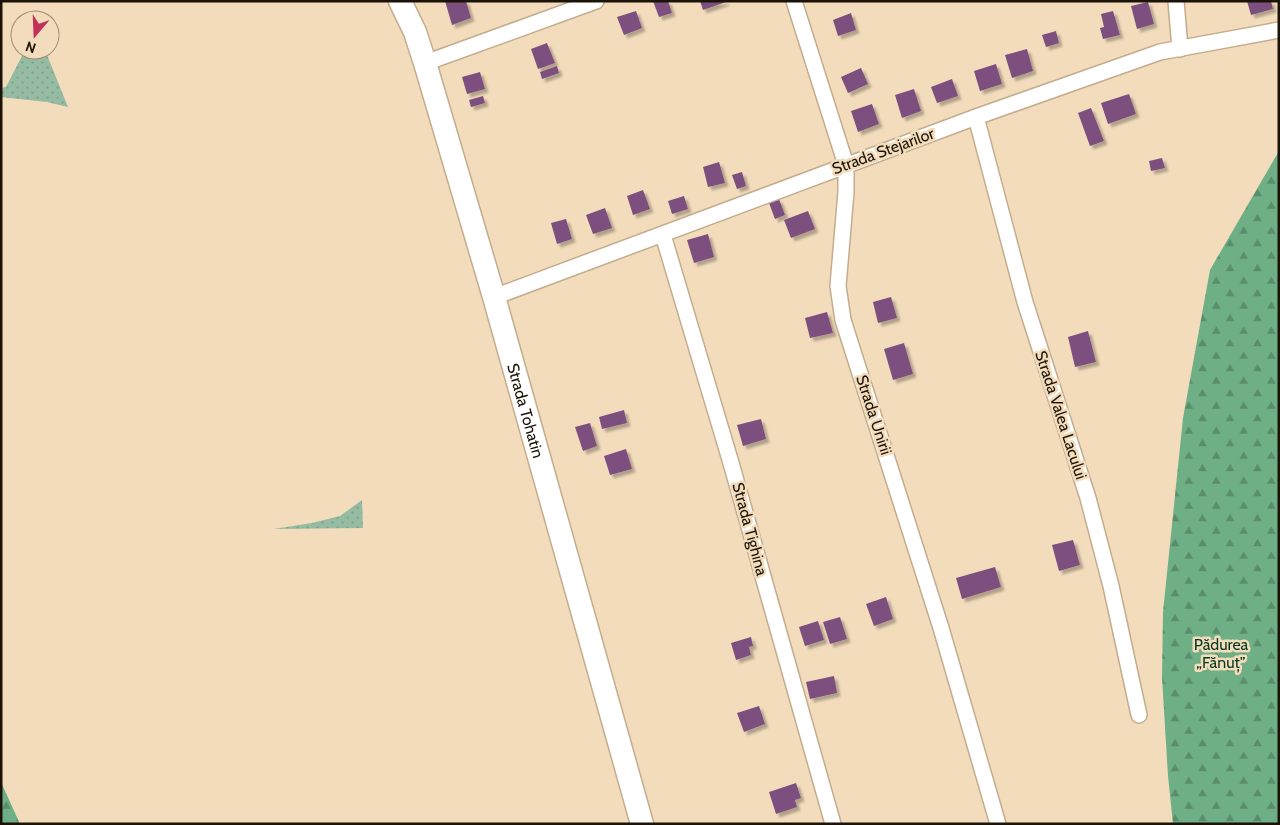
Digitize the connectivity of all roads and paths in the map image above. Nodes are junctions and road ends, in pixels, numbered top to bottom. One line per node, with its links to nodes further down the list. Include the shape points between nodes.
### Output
1 (400, 1): 7 (street, Strada Tohatin)
2 (596, 1): 7 (street)
3 (794, 1): 9 (street, Strada Unirii)
4 (1176, 1): 6 (street)
5 (1279, 30): 6 (street, Strada Stejarilor)
6 (1180, 49): 8 (street, Strada Stejarilor, via 1160,52)
7 (425, 63): 11 (street, Strada Tohatin)
8 (976, 117): 9 (street, Strada Stejarilor); 12 (street, Strada Valea Lacului, via 1026,302 1088,498)
9 (846, 165): 10 (street, Strada Stejarilor); 15 (street, Strada Unirii, via 838,286 843,320 941,628)
10 (663, 235): 11 (street, Strada Stejarilor); 14 (street, Strada Tighina, via 726,444)
11 (494, 297): 13 (street, Strada Tohatin)
12 (1139, 715)
13 (642, 824)
14 (833, 824)
15 (998, 824)

